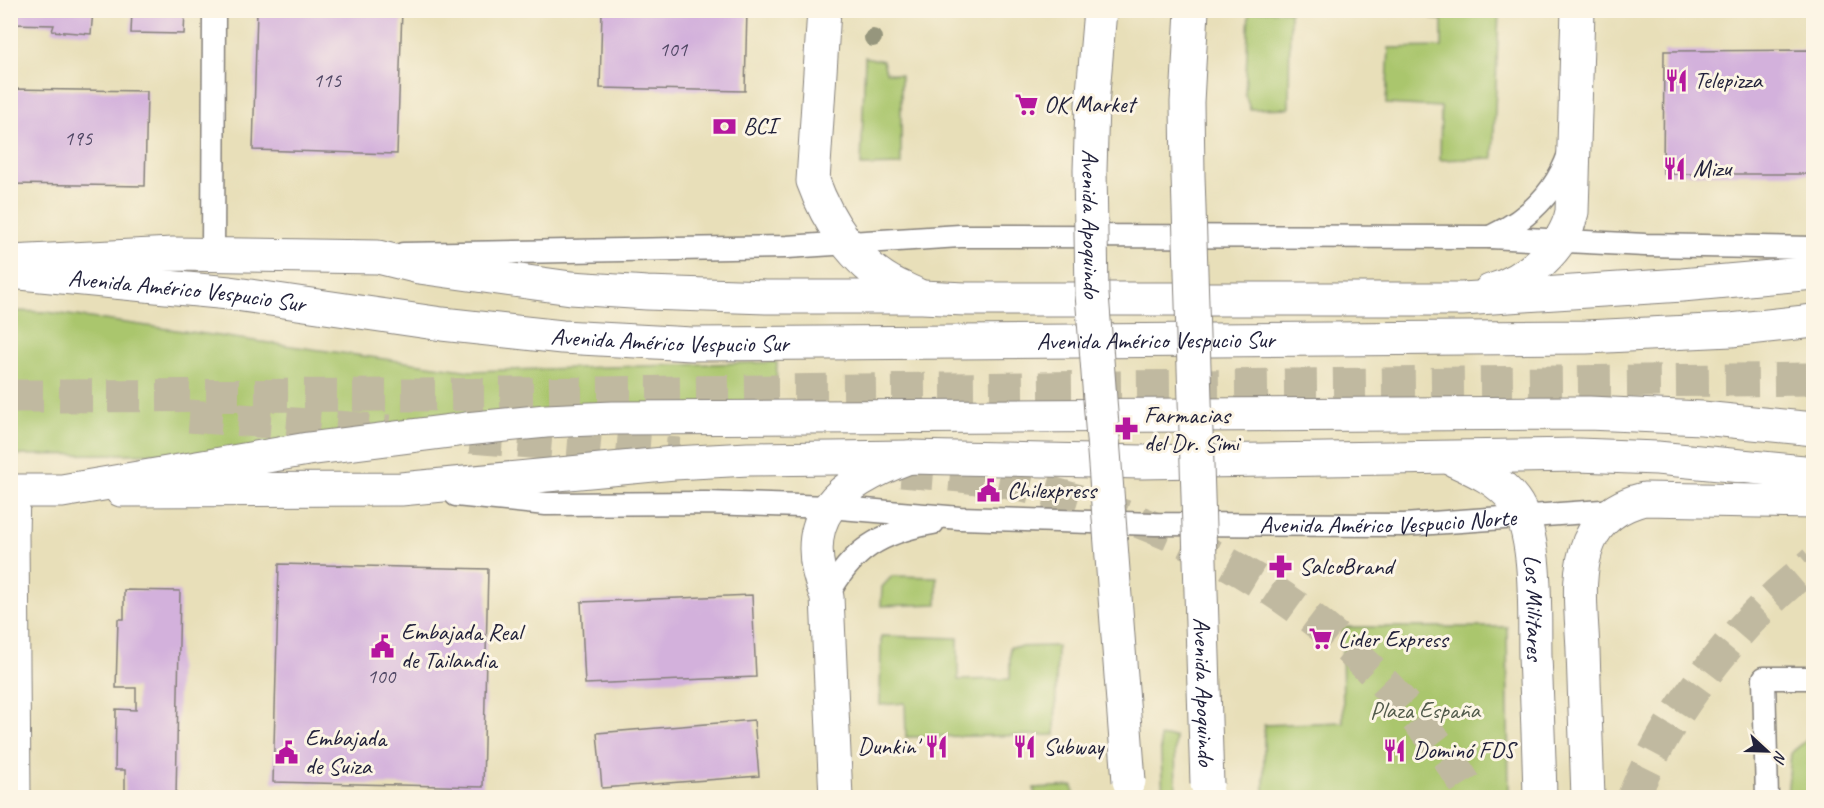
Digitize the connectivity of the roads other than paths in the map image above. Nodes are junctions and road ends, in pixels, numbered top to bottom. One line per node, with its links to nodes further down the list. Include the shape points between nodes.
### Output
1 (214, 10): 11 (lane)
2 (824, 10): 9 (main road, via 813,181 832,224)
3 (1101, 10): 33 (main road, Avenida Apoquindo, bridge, via 1092,105 1092,294)
4 (1192, 10): 34 (main road, Avenida Apoquindo, bridge, via 1188,176)
5 (1578, 10): 6 (main road)
6 (1575, 135): 7 (lane, via 1551,190 1508,229); 8 (main road, via 1572,212)
7 (1490, 237): 8 (lane); 9 (lane, Avenida Américo Vespucio Sur, via 960,236)
8 (1559, 242): 10 (lane); 17 (main road, via 1530,272 1502,288)
9 (848, 244): 12 (lane, Avenida Américo Vespucio Sur, via 415,252); 16 (main road, via 890,282)
10 (1814, 248)
11 (213, 254): 12 (main road, Avenida Américo Vespucio Sur); 13 (main road, Avenida Américo Vespucio Sur)
12 (378, 257): 16 (main road, Avenida Américo Vespucio Sur, via 419,267 571,288 766,297)
13 (10, 262)
14 (10, 272): 18 (main road, Avenida Américo Vespucio Sur, via 198,289 562,337 692,344 1648,335)
15 (1814, 273): 17 (main road)
16 (922, 297): 17 (main road, Avenida Américo Vespucio Sur)
17 (1462, 299)
18 (1814, 321)
19 (1814, 429): 25 (main road, via 1702,417 1589,413 614,418 466,429 308,449)
20 (909, 457): 21 (main road, via 1142,462); 23 (main road, via 674,463); 27 (main road, via 852,483)
21 (1450, 458): 22 (main road, via 1657,458); 29 (main road, Los Militares, via 1491,478 1514,500)
22 (1814, 473)
23 (401, 489): 25 (main road); 27 (lane, via 546,504)
24 (12, 491): 25 (main road); 35 (main road)
25 (62, 491)
26 (1814, 502): 28 (main road, Avenida Américo Vespucio Norte, via 1660,498 1630,503)
27 (828, 507): 30 (lane); 31 (main road, via 821,523 816,559)
28 (1616, 510): 29 (lane, Avenida Américo Vespucio Norte); 38 (main road, Los Militares, via 1590,539 1582,572)
29 (1522, 515): 30 (lane, Avenida Américo Vespucio Norte, via 1404,525); 37 (main road, Los Militares, via 1531,549)
30 (960, 518): 31 (lane, via 886,535 850,561)
31 (827, 597): 36 (main road)
32 (1814, 678): 39 (lane, via 1764,678)
33 (1130, 789)
34 (1208, 791)
35 (14, 798)
36 (836, 798)
37 (1540, 798)
38 (1588, 798)
39 (1767, 798)

